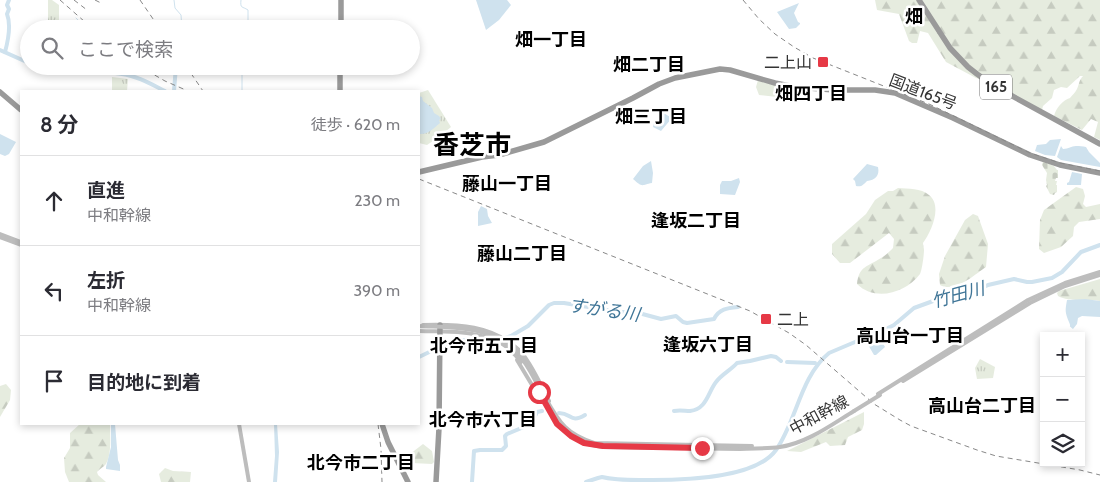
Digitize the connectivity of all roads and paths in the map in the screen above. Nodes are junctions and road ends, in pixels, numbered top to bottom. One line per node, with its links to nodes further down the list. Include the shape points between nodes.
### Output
1 (341, 0): 3 (highway)
2 (919, 0): 8 (highway, 165, via 950,48 968,67 994,86)
3 (341, 20)
4 (340, 75): 5 (highway)
5 (340, 90)
6 (0, 92): 7 (highway)
7 (20, 109)
8 (1100, 144)
9 (420, 172): 10 (highway, 国道165号, via 544,142 659,84 720,69 790,86 895,93 1030,155 1060,165)
10 (1100, 172)
11 (0, 235): 12 (main road)
12 (20, 244)
13 (1100, 273): 24 (main road, 中和幹線, bridge, via 1030,303 810,438)
14 (437, 324): 15 (main road); 18 (highway); 22 (main road, bridge, via 479,328 519,350)
15 (420, 327)
16 (420, 327): 18 (main road)
17 (420, 327): 19 (main road, 中和幹線, bridge, via 470,329 498,338 519,355)
18 (440, 332): 23 (main road, bridge, via 471,333 491,339 511,353 519,361 555,424); 27 (highway)
19 (540, 391): 22 (main road, 中和幹線); 23 (main road, 中和幹線, via 557,424)
20 (239, 425): 25 (main road)
21 (382, 425): 26 (highway)
22 (565, 428): 24 (main road, 中和幹線, via 594,443)
23 (577, 440): 24 (main road, 中和幹線, via 594,446)
24 (772, 447)
25 (249, 482)
26 (408, 482)
27 (436, 482)

